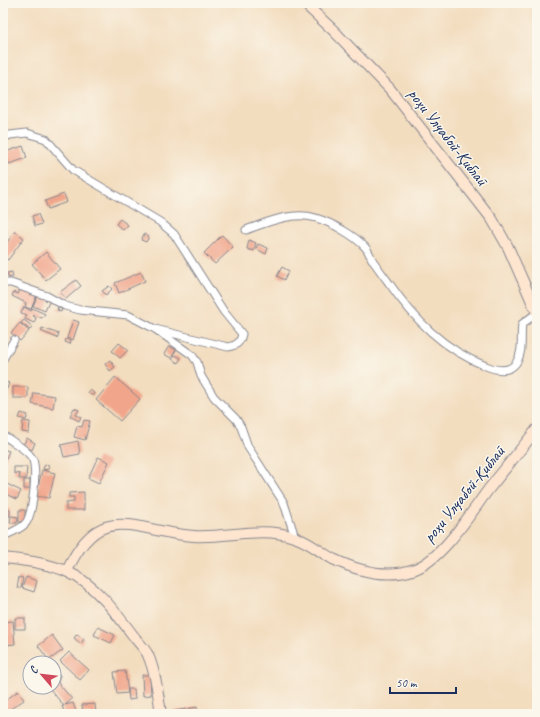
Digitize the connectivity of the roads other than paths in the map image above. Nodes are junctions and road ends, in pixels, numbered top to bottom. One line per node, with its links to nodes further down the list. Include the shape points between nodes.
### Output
1 (304, 3): 5 (street, роҳи Улҷабой-Қиблаӣ, via 390,89 492,219 508,246)
2 (3, 138): 6 (street, via 10,134 27,133 46,139 74,170 160,222 174,234 224,312 242,334 240,342 228,347)
3 (246, 230): 5 (street, via 277,219 302,215 338,229 366,248 413,314 440,341 466,359 491,368 503,370 515,364 522,343 522,324)
4 (3, 283): 6 (street, via 11,283 80,310 128,315)
5 (537, 313)
6 (155, 329): 12 (street, via 192,355 214,397 236,419 248,447 284,503)
7 (14, 340): 8 (street)
8 (3, 359)
9 (537, 429): 12 (street, роҳи Улҷабой-Қиблаӣ, via 447,544 416,569 399,573 378,573 352,567)
10 (3, 435): 11 (street, via 29,454 35,466 29,518 26,524)
11 (3, 536)
12 (295, 537): 14 (street, роҳи Улҷабой-Қиблаӣ, via 280,533 247,532 194,536 131,524 113,525 85,538)
13 (4, 557): 14 (street)
14 (67, 571): 15 (street, via 93,589 123,621 147,653 156,677)
15 (161, 714)

